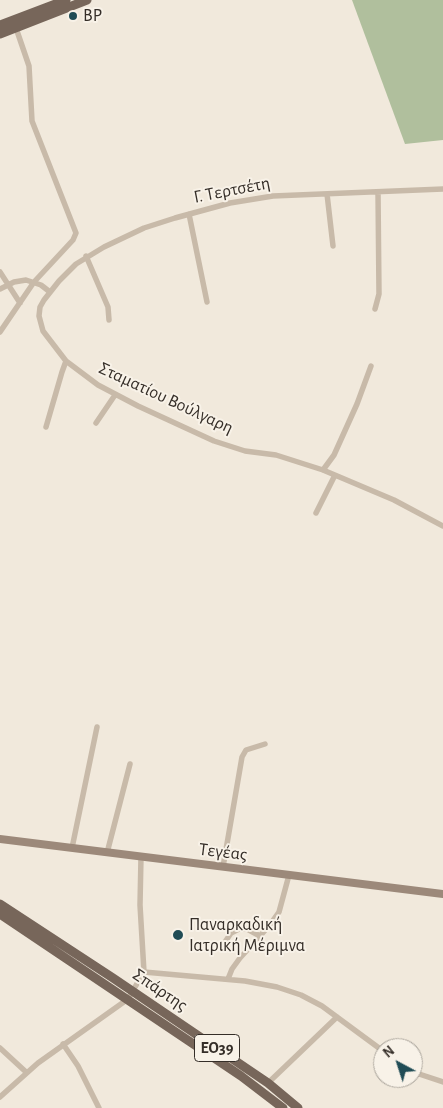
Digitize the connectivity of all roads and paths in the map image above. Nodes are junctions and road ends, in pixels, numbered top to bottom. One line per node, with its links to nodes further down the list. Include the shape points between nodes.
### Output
1 (66, 0): 3 (main road)
2 (87, 0): 4 (main road)
3 (0, 26)
4 (16, 28): 5 (main road); 13 (street, via 28,62 32,121 76,233)
5 (0, 34)
6 (443, 189): 7 (street, Γ. Τερτσέτη)
7 (378, 192): 8 (street, Γ. Τερτσέτη); 19 (street, via 379,294)
8 (327, 194): 9 (street, Γ. Τερτσέτη, via 251,199); 10 (street)
9 (189, 214): 11 (street, Γ. Τερτσέτη, via 144,228); 17 (street)
10 (333, 246)
11 (86, 256): 16 (street, Γ. Τερτσέτη); 20 (street, via 108,307)
12 (0, 272): 14 (street)
13 (34, 282): 14 (street, via 23,280); 16 (street); 18 (street)
14 (8, 285): 15 (street); 18 (street)
15 (0, 289)
16 (50, 292): 22 (street, Σταματίου Βούλγαρη, via 40,307 41,326)
17 (207, 302)
18 (20, 303): 21 (street)
19 (376, 309)
20 (109, 320)
21 (0, 332)
22 (66, 362): 24 (street, Σταματίου Βούλγαρη); 26 (street)
23 (371, 366): 27 (street, via 334,456)
24 (115, 394): 25 (street); 27 (street, Σταματίου Βούλγαρη, via 214,441)
25 (96, 423)
26 (46, 427)
27 (323, 470): 28 (street, Σταματίου Βούλγαρη)
28 (335, 475): 29 (street); 30 (street, Σταματίου Βούλγαρη, via 394,500)
29 (316, 513)
30 (443, 526)
31 (97, 727): 35 (street)
32 (265, 744): 38 (street, via 246,750 242,757)
33 (130, 764): 36 (street)
34 (0, 840): 35 (main road, Τεγέας)
35 (72, 848): 36 (main road, Τεγέας)
36 (107, 852): 37 (main road, Τεγέας)
37 (141, 857): 38 (main road, Τεγέας); 45 (street)
38 (223, 867): 39 (main road, Τεγέας)
39 (290, 875): 40 (main road, Τεγέας); 43 (street, via 279,912)
40 (443, 894)
41 (0, 904): 47 (main road, Σπάρτης / ΕΟ39, via 113,978)
42 (0, 914): 47 (main road, Σπάρτης / ΕΟ39)
43 (260, 936): 44 (street, via 247,929 239,929 231,933); 46 (street, via 232,969)
44 (225, 942)
45 (144, 972): 46 (street); 47 (street)
46 (228, 980): 48 (street, via 256,982 301,995)
47 (130, 996): 49 (street); 55 (main road, Σπάρτης / ΕΟ39); 58 (main road, Σπάρτης / ΕΟ39)
48 (337, 1017): 50 (street); 55 (street)
49 (63, 1044): 52 (street); 57 (street)
50 (373, 1044)
51 (0, 1048): 52 (street)
52 (26, 1072): 56 (street)
53 (423, 1075): 54 (street)
54 (443, 1082)
55 (268, 1083): 59 (main road, Σπάρτης / ΕΟ39)
56 (0, 1097)
57 (99, 1108)
58 (282, 1108)
59 (298, 1108)

